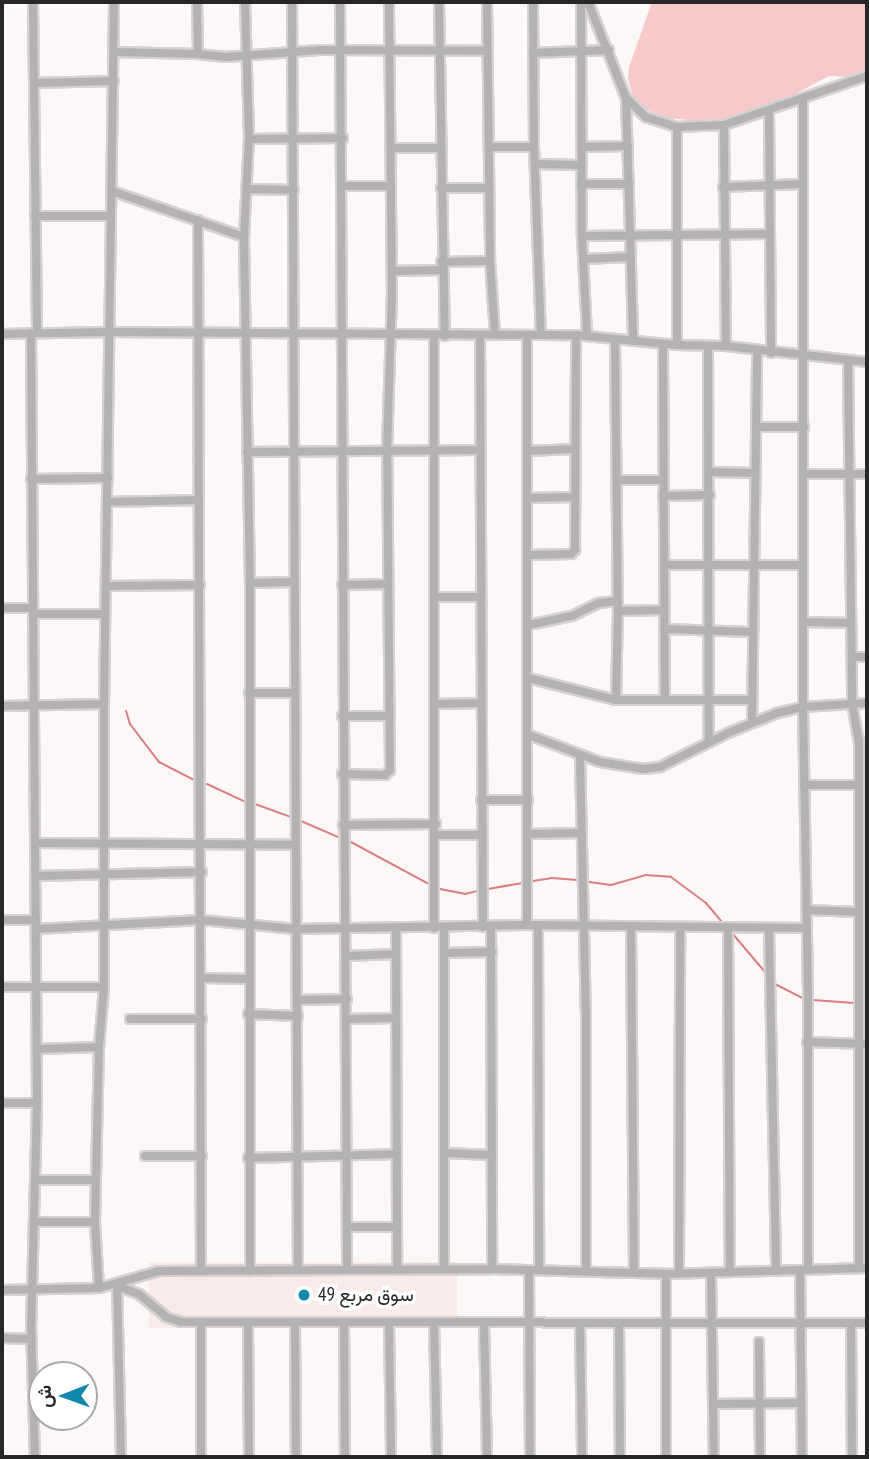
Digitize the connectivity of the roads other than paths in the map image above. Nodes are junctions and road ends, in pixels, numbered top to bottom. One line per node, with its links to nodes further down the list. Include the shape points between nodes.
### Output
1 (33, 2): 26 (street)
2 (114, 2): 20 (street)
3 (197, 2): 22 (street)
4 (245, 2): 23 (street)
5 (292, 2): 15 (street)
6 (340, 2): 13 (street)
7 (389, 2): 16 (street)
8 (439, 2): 17 (street)
9 (487, 2): 18 (street)
10 (533, 2): 21 (street)
11 (581, 2): 19 (street)
12 (588, 2): 14 (street)
13 (342, 50): 15 (street); 16 (street); 33 (street)
14 (610, 50): 19 (street); 27 (street)
15 (293, 51): 23 (street); 32 (street)
16 (389, 51): 17 (street); 39 (street)
17 (439, 51): 18 (street); 40 (street)
18 (486, 51): 37 (street)
19 (580, 51): 21 (street); 35 (street)
20 (114, 52): 22 (street); 25 (street)
21 (533, 53): 38 (street)
22 (198, 54): 23 (street)
23 (246, 55): 34 (street)
24 (867, 76): 28 (street)
25 (114, 81): 26 (street); 54 (street)
26 (34, 83): 55 (street)
27 (626, 97): 31 (street, via 646,117); 36 (street)
28 (803, 100): 29 (street); 45 (street)
29 (769, 111): 30 (street); 48 (street)
30 (724, 125): 31 (street); 49 (street)
31 (677, 127): 61 (street)
32 (294, 138): 33 (street); 34 (street); 53 (street)
33 (343, 138): 46 (street)
34 (249, 139): 52 (street)
35 (582, 146): 36 (street); 42 (street)
36 (628, 146): 44 (street)
37 (489, 147): 38 (street); 51 (street)
38 (534, 147): 41 (street)
39 (391, 148): 40 (street); 47 (street)
40 (439, 148): 50 (street)
41 (535, 164): 42 (street); 80 (street)
42 (581, 165): 43 (street)
43 (581, 184): 44 (street); 60 (street)
44 (629, 184): 63 (street)
45 (802, 184): 48 (street); 93 (street)
46 (343, 186): 47 (street); 75 (street)
47 (391, 186): 68 (street)
48 (769, 186): 49 (street); 58 (street)
49 (723, 187): 59 (street)
50 (441, 188): 51 (street); 67 (street)
51 (489, 188): 66 (street)
52 (247, 190): 53 (street); 62 (street)
53 (294, 190): 74 (street)
54 (112, 191): 56 (street); 57 (street)
55 (35, 216): 56 (street); 71 (street)
56 (110, 216): 69 (street)
57 (198, 220): 62 (street); 70 (street)
58 (770, 234): 59 (street); 92 (street)
59 (724, 235): 61 (street); 90 (street)
60 (582, 236): 63 (street); 65 (street)
61 (675, 236): 63 (street); 88 (street)
62 (244, 237): 73 (street)
63 (631, 237): 64 (street)
64 (631, 257): 65 (street); 86 (street)
65 (583, 258): 84 (street)
66 (490, 261): 67 (street); 78 (street)
67 (441, 266): 68 (street); 83 (street)
68 (392, 271): 76 (street)
69 (109, 332): 70 (street); 71 (street); 111 (street)
70 (200, 332): 73 (street); 119 (street)
71 (34, 333): 72 (street); 112 (street)
72 (2, 334)
73 (245, 334): 74 (street); 104 (street)
74 (293, 334): 75 (street); 105 (street)
75 (342, 335): 76 (street); 100 (street)
76 (390, 335): 82 (street); 101 (street)
77 (480, 335): 78 (street); 83 (street); 99 (street)
78 (495, 335): 79 (street)
79 (527, 335): 80 (street); 103 (street)
80 (541, 335): 81 (street)
81 (576, 335): 84 (street); 98 (street)
82 (433, 336): 83 (street); 102 (street)
83 (445, 336)
84 (587, 336): 85 (street)
85 (615, 339): 86 (street); 113 (street)
86 (633, 341): 87 (street)
87 (663, 344): 88 (street); 114 (street)
88 (677, 345): 89 (street)
89 (708, 346): 90 (street); 106 (street)
90 (726, 346): 91 (street)
91 (757, 350): 92 (street); 96 (street)
92 (771, 353): 93 (street)
93 (804, 356): 94 (street); 97 (street)
94 (848, 360): 95 (street); 109 (street)
95 (867, 362)
96 (756, 427): 97 (street); 107 (street)
97 (804, 427): 108 (street)
98 (575, 449): 103 (street); 117 (street)
99 (480, 450): 102 (street); 133 (street)
100 (342, 451): 101 (street); 105 (street); 130 (street)
101 (387, 451): 102 (street); 128 (street)
102 (434, 451): 132 (street)
103 (527, 451): 118 (street)
104 (247, 452): 105 (street); 127 (street)
105 (293, 452): 126 (street)
106 (710, 472): 107 (street); 115 (street)
107 (755, 473): 124 (street)
108 (803, 474): 109 (street); 125 (street)
109 (849, 474): 110 (street); 141 (street)
110 (867, 474)
111 (108, 478): 112 (street); 120 (street)
112 (31, 480): 137 (street)
113 (618, 480): 114 (street); 134 (street)
114 (663, 480): 116 (street)
115 (710, 495): 116 (street); 123 (street)
116 (663, 496): 122 (street)
117 (575, 497): 118 (street); 121 (street, via 573,553)
118 (527, 498): 121 (street)
119 (199, 500): 120 (street); 129 (street)
120 (107, 502): 131 (street)
121 (528, 555): 142 (street)
122 (664, 565): 123 (street); 136 (street)
123 (710, 565): 124 (street); 144 (street)
124 (754, 565): 125 (street); 145 (street)
125 (803, 565): 140 (street)
126 (294, 582): 127 (street); 150 (street)
127 (250, 583): 149 (street)
128 (388, 584): 130 (street); 164 (street)
129 (200, 585): 131 (street); 180 (street)
130 (342, 585): 163 (street)
131 (106, 586): 139 (street)
132 (434, 597): 133 (street); 159 (street)
133 (479, 597): 155 (street)
134 (618, 601): 138 (street); 142 (street)
135 (2, 608): 137 (street)
136 (664, 610): 138 (street); 143 (street)
137 (33, 611): 139 (street); 160 (street)
138 (618, 611): 151 (street)
139 (106, 614): 158 (street)
140 (803, 622): 141 (street); 162 (street)
141 (851, 623): 146 (street)
142 (528, 625): 148 (street)
143 (664, 629): 144 (street); 152 (street)
144 (709, 629): 145 (street); 153 (street)
145 (753, 632): 154 (street)
146 (852, 657): 147 (street); 156 (street)
147 (867, 657)
148 (528, 678): 151 (street); 166 (street)
149 (248, 693): 150 (street); 183 (street)
150 (295, 693): 184 (street)
151 (616, 700): 152 (street)
152 (665, 700): 153 (street)
153 (709, 700): 154 (street); 167 (street)
154 (752, 700): 165 (street)
155 (480, 703): 159 (street); 172 (street)
156 (852, 703): 157 (street); 162 (street); 171 (street, via 859,741)
157 (867, 703)
158 (104, 704): 160 (street); 182 (street)
159 (435, 704): 174 (street)
160 (35, 705): 161 (street); 181 (street)
161 (2, 706)
162 (803, 707): 165 (street); 170 (street)
163 (342, 716): 164 (street); 169 (street)
164 (389, 716): 169 (street, via 388,773)
165 (752, 723): 167 (street)
166 (529, 736): 168 (street); 173 (street)
167 (709, 742): 168 (street, via 660,767 643,769)
168 (580, 755): 176 (street)
169 (342, 774): 175 (street)
170 (804, 785): 171 (street); 188 (street)
171 (859, 785): 189 (street)
172 (481, 800): 173 (street); 179 (street)
173 (528, 800): 177 (street)
174 (436, 824): 175 (street); 178 (street)
175 (343, 825): 202 (street)
176 (582, 833): 177 (street); 198 (street)
177 (528, 834): 194 (street)
178 (436, 835): 179 (street); 204 (street)
179 (482, 835): 196 (street)
180 (202, 842): 182 (street); 183 (street); 185 (street)
181 (36, 843): 182 (street); 186 (street)
182 (104, 844): 187 (street)
183 (248, 844): 184 (street); 192 (street)
184 (296, 845): 207 (street)
185 (202, 872): 187 (street); 190 (street)
186 (36, 876): 187 (street); 193 (street)
187 (104, 877): 195 (street)
188 (806, 910): 189 (street); 206 (street)
189 (859, 912): 227 (street)
190 (201, 919): 192 (street); 195 (street); 213 (street)
191 (2, 920): 193 (street)
192 (247, 922): 207 (street); 214 (street)
193 (36, 925): 195 (street); 215 (street)
194 (527, 925): 196 (street); 197 (street)
195 (103, 926): 217 (street)
196 (487, 926): 205 (street); 209 (street)
197 (538, 926): 198 (street); 254 (street)
198 (585, 926): 199 (street); 258 (street)
199 (631, 926): 200 (street); 261 (street)
200 (680, 927): 201 (street); 263 (street)
201 (728, 927): 208 (street); 260 (street)
202 (345, 928): 203 (street); 207 (street); 212 (street)
203 (396, 928): 204 (street); 211 (street)
204 (434, 928): 205 (street)
205 (444, 928): 210 (street)
206 (806, 928): 208 (street); 226 (street)
207 (296, 929): 219 (street)
208 (769, 929): 259 (street)
209 (492, 952): 210 (street); 234 (street)
210 (444, 953): 232 (street)
211 (396, 954): 212 (street); 222 (street)
212 (346, 956): 218 (street)
213 (202, 978): 214 (street); 224 (street)
214 (248, 979): 220 (street)
215 (36, 986): 216 (street); 217 (street); 229 (street)
216 (2, 987)
217 (104, 987): 228 (street)
218 (346, 999): 219 (street); 225 (street)
219 (298, 1000): 221 (street)
220 (248, 1014): 221 (street); 239 (street)
221 (298, 1016): 237 (street)
222 (397, 1018): 225 (street); 233 (street)
223 (130, 1019): 224 (street)
224 (202, 1019): 236 (street)
225 (346, 1020): 238 (street)
226 (807, 1042): 227 (street); 255 (street)
227 (863, 1044): 240 (street)
228 (99, 1047): 229 (street); 242 (street)
229 (37, 1049): 231 (street)
230 (2, 1103): 231 (street)
231 (37, 1103): 241 (street)
232 (444, 1153): 234 (street); 249 (street)
233 (397, 1154): 238 (street); 246 (street)
234 (492, 1154): 250 (street)
235 (145, 1156): 236 (street)
236 (202, 1156): 256 (street)
237 (298, 1157): 238 (street); 239 (street); 251 (street)
238 (346, 1157): 245 (street)
239 (248, 1158): 257 (street)
240 (863, 1160): 247 (street)
241 (37, 1180): 242 (street); 243 (street)
242 (96, 1180): 244 (street)
243 (36, 1222): 244 (street); 267 (street)
244 (95, 1222): 266 (street)
245 (347, 1227): 246 (street); 252 (street)
246 (397, 1227): 248 (street)
247 (863, 1268): 255 (street)
248 (397, 1269): 249 (street); 252 (street)
249 (444, 1269): 250 (street)
250 (492, 1269): 253 (street)
251 (299, 1270): 252 (street); 257 (street)
252 (347, 1270)
253 (529, 1270): 254 (street); 276 (street)
254 (539, 1270): 258 (street)
255 (804, 1270): 259 (street); 278 (street)
256 (201, 1271): 257 (street); 265 (street, via 159,1272)
257 (250, 1271)
258 (586, 1271): 261 (street)
259 (776, 1271): 260 (street)
260 (730, 1272): 264 (street)
261 (634, 1273): 262 (street)
262 (666, 1273): 263 (street); 282 (street)
263 (679, 1273): 264 (street)
264 (711, 1273): 283 (street)
265 (117, 1286): 266 (street); 269 (street, via 139,1294 166,1317); 291 (street)
266 (99, 1288): 267 (street)
267 (33, 1289): 268 (street); 285 (street)
268 (2, 1290)
269 (201, 1322): 270 (street); 292 (street)
270 (248, 1322): 271 (street); 293 (street)
271 (295, 1322): 272 (street); 294 (street)
272 (344, 1323): 273 (street); 295 (street)
273 (389, 1323): 274 (street); 296 (street)
274 (434, 1323): 275 (street); 297 (street)
275 (484, 1323): 276 (street); 298 (street)
276 (529, 1323): 277 (street); 299 (street)
277 (580, 1323): 281 (street); 300 (street)
278 (800, 1323): 279 (street); 283 (street); 287 (street)
279 (851, 1323): 280 (street); 306 (street)
280 (867, 1323)
281 (619, 1324): 282 (street); 301 (street)
282 (666, 1324): 283 (street); 302 (street)
283 (711, 1324): 289 (street)
284 (2, 1338): 285 (street)
285 (32, 1339): 290 (street)
286 (759, 1342): 288 (street)
287 (801, 1403): 288 (street); 305 (street)
288 (760, 1404): 289 (street); 304 (street)
289 (713, 1405): 303 (street)
290 (35, 1457)
291 (121, 1457)
292 (201, 1457)
293 (249, 1457)
294 (296, 1457)
295 (345, 1457)
296 (391, 1457)
297 (437, 1457)
298 (487, 1457)
299 (530, 1457)
300 (582, 1457)
301 (620, 1457)
302 (666, 1457)
303 (714, 1457)
304 (760, 1457)
305 (802, 1457)
306 (852, 1457)

